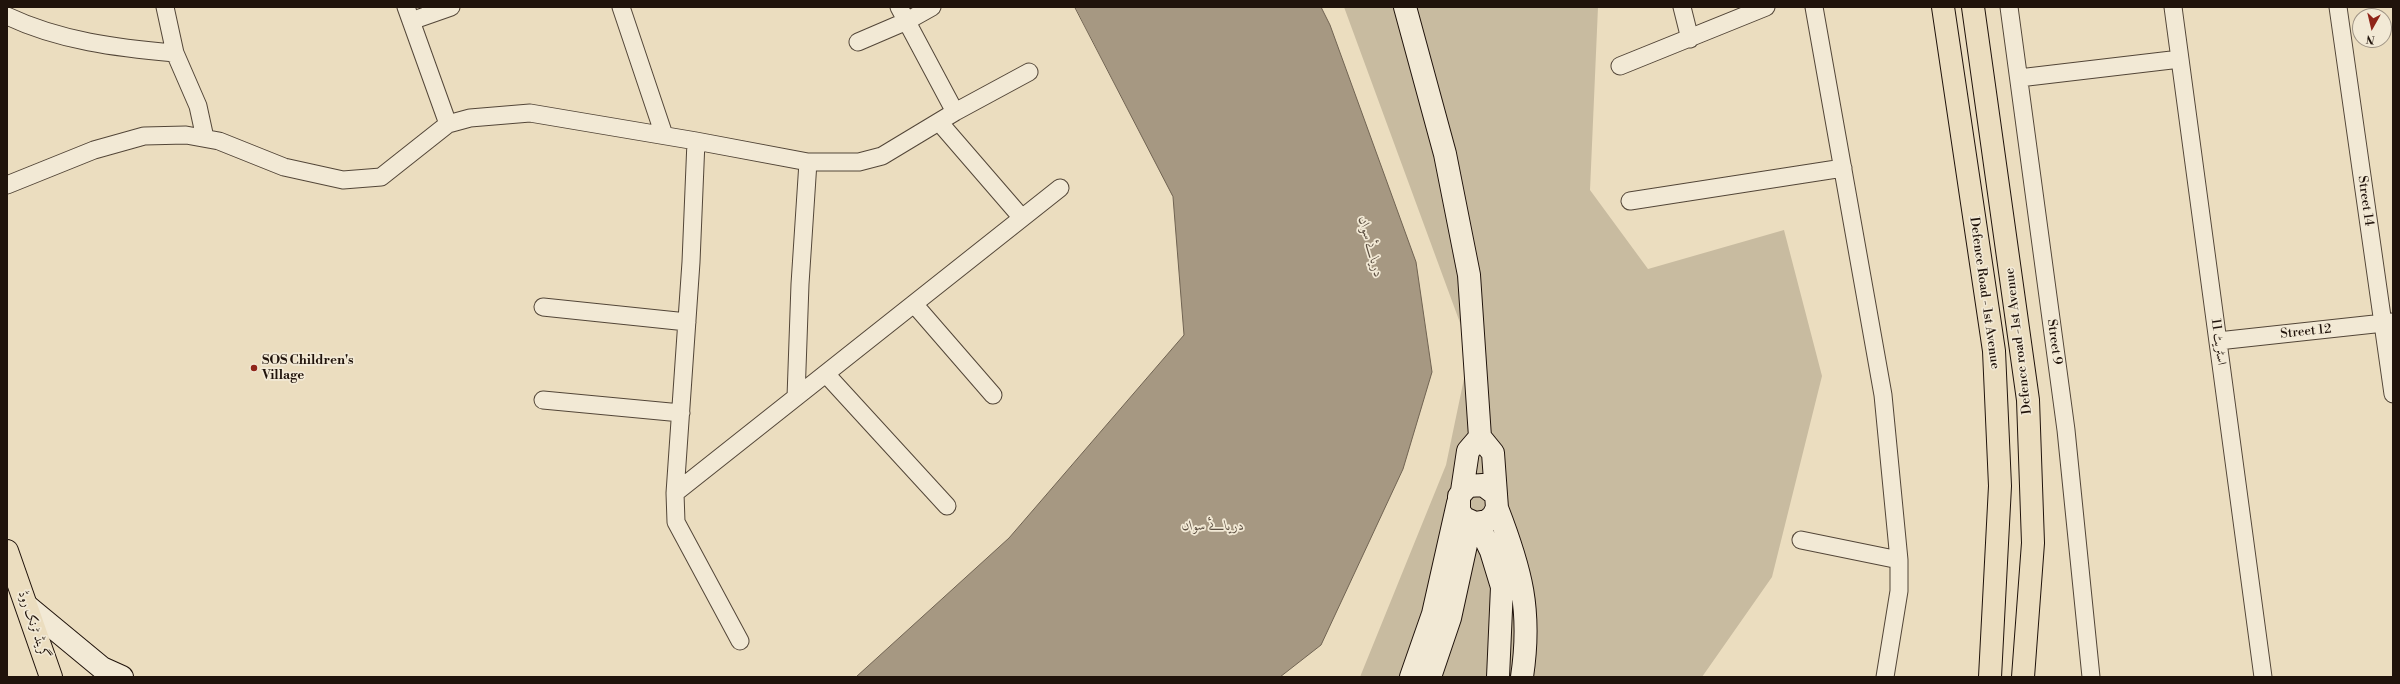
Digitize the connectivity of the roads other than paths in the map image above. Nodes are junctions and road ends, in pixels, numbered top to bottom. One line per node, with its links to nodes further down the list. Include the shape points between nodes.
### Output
1 (165, 7): 21 (street)
2 (451, 7): 14 (street)
3 (621, 7): 29 (street)
4 (932, 7): 15 (street)
5 (1405, 7): 49 (main road, via 1445,154 1469,275)
6 (1682, 7): 17 (street)
7 (1766, 7): 17 (street)
8 (1814, 7): 33 (street)
9 (1943, 7): 20 (main road, Defence Road - 1st Avenue)
10 (1974, 7): 19 (main road, Defence road -1st Avenue)
11 (2009, 7): 25 (street, Street 9)
12 (2172, 7): 22 (street, اسٹریٹ 11)
13 (2338, 7): 41 (street, Street 14)
14 (408, 14): 28 (street)
15 (903, 14): 18 (street); 26 (street)
16 (7, 16): 21 (street, via 82,42)
17 (1690, 39): 23 (street)
18 (858, 42)
19 (1979, 43): 20 (main road); 68 (main road, Defence road -1st Avenue, via 2028,400 2033,543)
20 (1948, 45): 67 (main road, Defence Road - 1st Avenue, via 1994,351 2000,486)
21 (175, 53): 30 (street, via 198,106)
22 (2180, 58): 25 (street); 42 (street, اسٹریٹ 11)
23 (1620, 66)
24 (1029, 72): 26 (street)
25 (2019, 78): 69 (street, Street 9, via 2066,430)
26 (955, 112): 27 (street)
27 (939, 122): 32 (street, via 882,156 859,162); 37 (street)
28 (448, 124): 29 (street, via 470,118 530,113); 30 (street, via 381,177 343,180 284,167 219,141)
29 (664, 135): 31 (street)
30 (205, 138): 34 (street, via 186,135 144,136 94,150)
31 (696, 141): 32 (street); 40 (street)
32 (808, 162): 46 (street)
33 (1844, 168): 36 (street); 57 (street, via 1883,395)
34 (7, 186)
35 (1060, 188): 37 (street)
36 (1630, 201)
37 (1022, 218): 38 (street)
38 (914, 304): 43 (street); 45 (street)
39 (543, 307): 40 (street)
40 (687, 322): 48 (street)
41 (2387, 322): 42 (street, Street 12); 44 (street, Street 14)
42 (2218, 341): 70 (street, اسٹریٹ 11)
43 (826, 374): 46 (street); 53 (street)
44 (2393, 394)
45 (993, 395)
46 (796, 397): 50 (street)
47 (543, 400): 48 (street)
48 (681, 413): 50 (street)
49 (1480, 437): 51 (main road, via 1468,451); 52 (main road, via 1493,453)
50 (675, 493): 59 (street, via 676,522)
51 (1460, 497): 52 (main road, via 1476,484 1490,488); 54 (main road, via 1459,511 1464,518); 62 (main road, via 1433,614)
52 (1496, 501): 54 (main road, via 1493,516 1487,521); 65 (main road, via 1513,548 1525,594 1526,630)
53 (947, 506)
54 (1475, 523): 63 (main road, via 1450,618); 64 (main road, via 1491,551 1502,588)
55 (1802, 540): 57 (street)
56 (7, 551): 58 (main road, گرینڈ ٹرنک روڈ)
57 (1899, 560): 66 (street, via 1899,591)
58 (27, 606): 60 (main road, گرینڈ ٹرنک روڈ); 61 (main road, via 102,668)
59 (740, 640)
60 (51, 677)
61 (122, 677)
62 (1411, 677)
63 (1430, 677)
64 (1498, 677)
65 (1522, 677)
66 (1885, 677)
67 (1990, 677)
68 (2023, 677)
69 (2091, 677)
70 (2263, 677)

